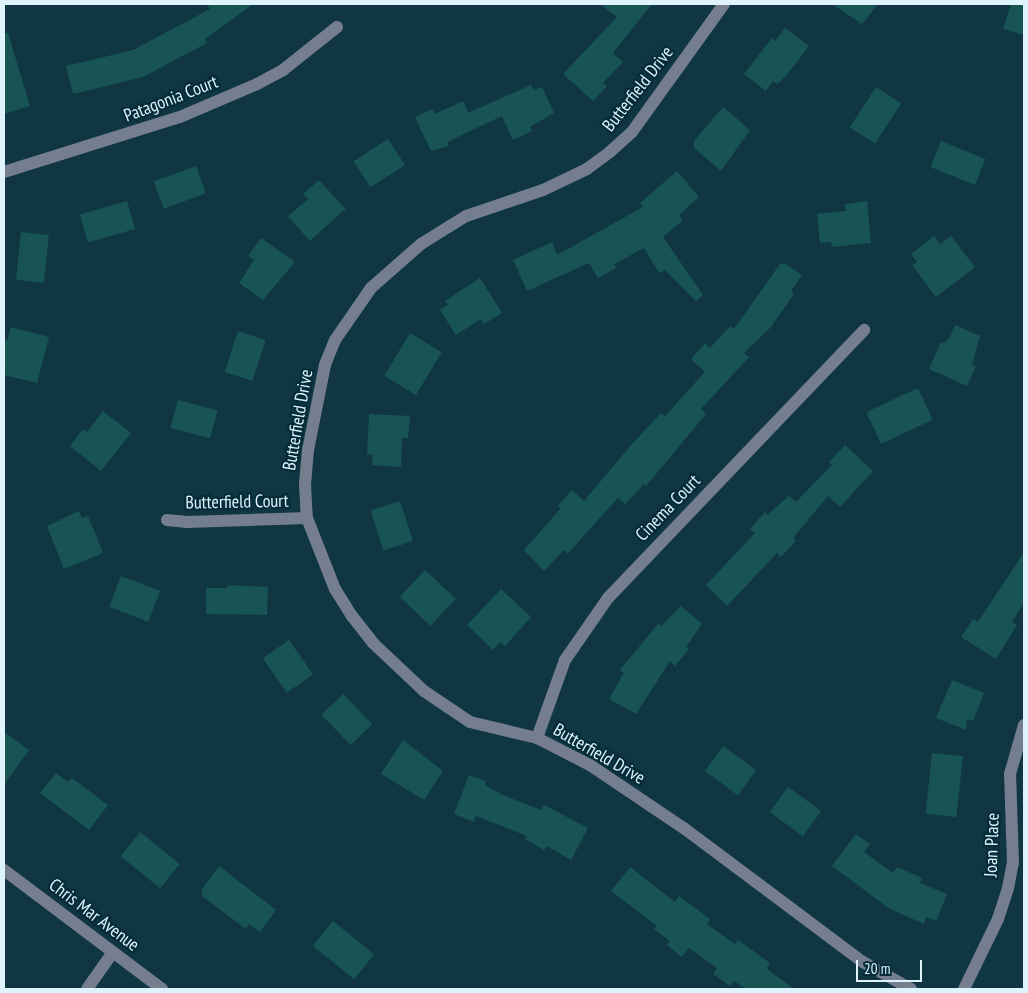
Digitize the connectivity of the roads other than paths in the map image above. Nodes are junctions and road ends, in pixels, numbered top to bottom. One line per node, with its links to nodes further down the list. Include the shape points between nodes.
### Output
1 (724, 4): 5 (street, Butterfield Drive, via 632,132 610,152 587,169 543,190 466,216 421,244 371,288 335,340 325,365 308,450)
2 (337, 27): 3 (street, Patagonia Court, via 283,70 240,91 180,117)
3 (4, 172)
4 (864, 330): 8 (street, Cinema Court, via 608,598 565,660)
5 (307, 518): 6 (street, Butterfield Court); 8 (street, Butterfield Drive, via 335,589 373,644 424,691 470,722 501,732)
6 (166, 520)
7 (1024, 725): 9 (street, Joan Place, via 1010,774)
8 (537, 738): 14 (street, Butterfield Drive, via 623,786 864,962)
9 (1018, 863): 15 (street, Joan Place, via 998,919)
10 (4, 870): 11 (street, Chris Mar Avenue)
11 (113, 952): 12 (street); 13 (street, Chris Mar Avenue)
12 (87, 989)
13 (162, 989)
14 (911, 989)
15 (964, 989)

